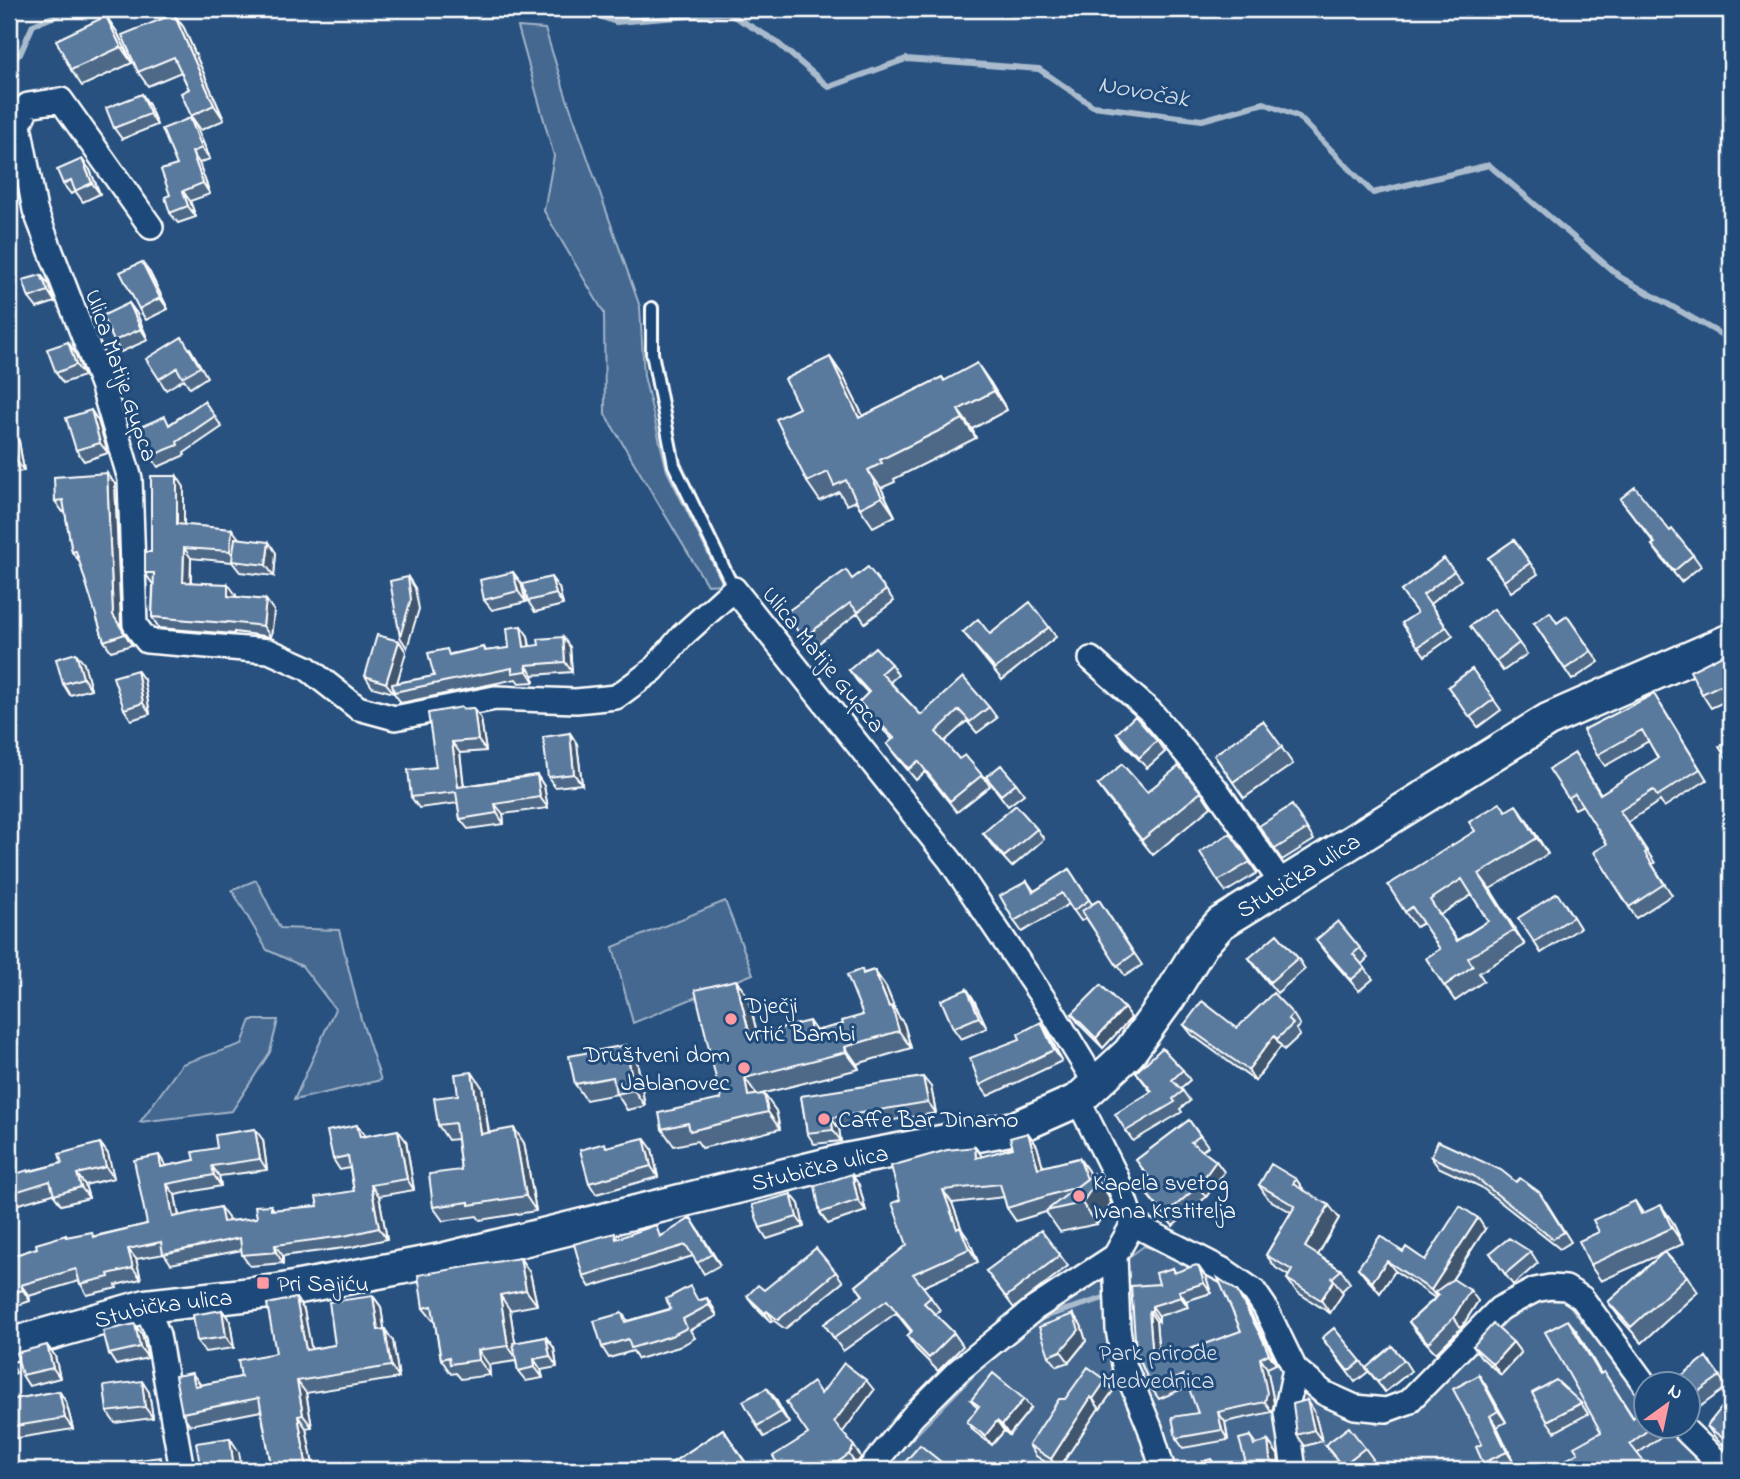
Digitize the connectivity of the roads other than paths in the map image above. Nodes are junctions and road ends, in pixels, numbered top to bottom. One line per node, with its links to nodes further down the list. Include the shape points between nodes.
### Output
1 (18, 101): 2 (street, Ulica Matije Gupca, via 61,100); 4 (street, Ulica Matije Gupca, via 35,210 102,384 130,479 135,625 147,641 269,651 307,668 358,708 396,718 495,698 576,701 616,697 653,670 682,636)
2 (151, 228)
3 (652, 308): 4 (lane, via 652,353 674,465)
4 (734, 589): 8 (street, Ulica Matije Gupca, via 950,860 1053,1013)
5 (1731, 639): 7 (main road, Stubička ulica, via 1548,720)
6 (1091, 659): 7 (street, via 1151,712 1216,789)
7 (1282, 884): 8 (main road, Stubička ulica, via 1221,923 1129,1054)
8 (1087, 1092): 9 (street, Ulica Matije Gupca); 11 (main road, Stubička ulica, via 1015,1128 846,1160 440,1261 278,1291)
9 (1133, 1224): 10 (street); 13 (street, via 1254,1291)
10 (1115, 1256): 17 (street, via 1034,1309 958,1371 912,1416); 18 (street, via 1124,1365)
11 (146, 1306): 12 (main road, Stubička ulica); 16 (street, via 158,1335)
12 (9, 1345)
13 (1295, 1369): 14 (street, via 1324,1393 1355,1408 1385,1410 1408,1402 1499,1309 1550,1287 1566,1288 1583,1298); 19 (street, via 1286,1412)
14 (1635, 1370)
15 (1695, 1440): 20 (street)
16 (182, 1470)
17 (869, 1470)
18 (1163, 1470)
19 (1294, 1470)
20 (1726, 1470)

